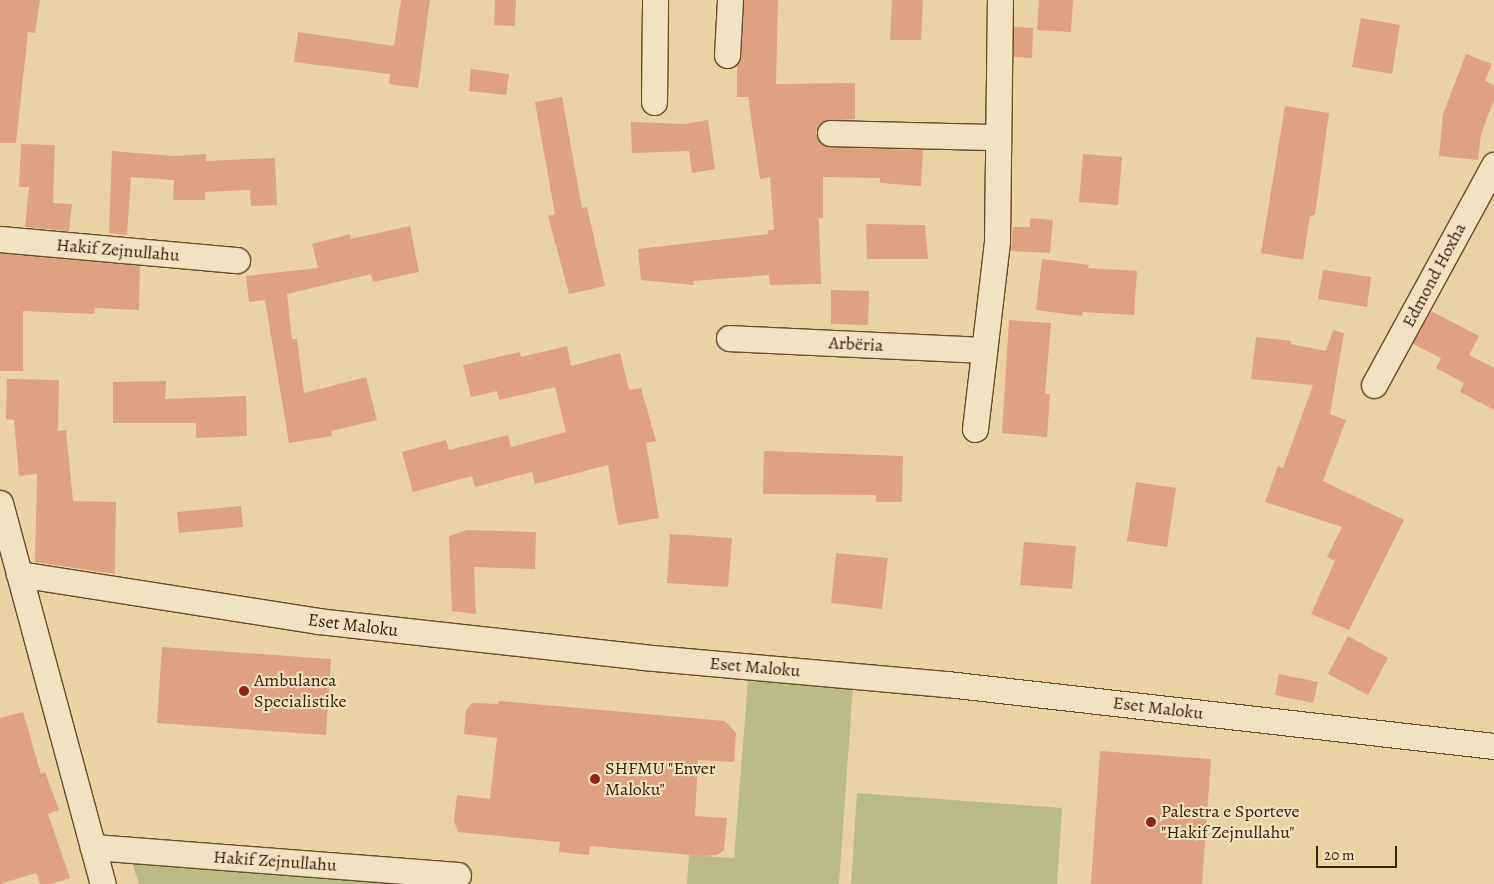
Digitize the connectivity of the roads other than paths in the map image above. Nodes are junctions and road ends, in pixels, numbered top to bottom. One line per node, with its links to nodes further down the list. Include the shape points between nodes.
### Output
1 (655, 0): 5 (street)
2 (730, 0): 4 (street)
3 (1000, 0): 7 (street)
4 (727, 55)
5 (654, 102)
6 (830, 133): 7 (street)
7 (998, 137): 12 (street, via 997,241)
8 (1494, 165): 13 (street, Edmond Hoxha)
9 (0, 239): 10 (street, Hakif Zejnullahu)
10 (237, 260)
11 (729, 338): 12 (street, Arbëria)
12 (983, 350): 14 (street)
13 (1374, 385)
14 (975, 430)
15 (0, 503): 16 (street)
16 (19, 574): 17 (street, Eset Maloku, via 318,621 642,657 947,684); 18 (street)
17 (1494, 746)
18 (93, 847): 19 (street, Hakif Zejnullahu); 20 (street)
19 (458, 875)
20 (103, 884)

